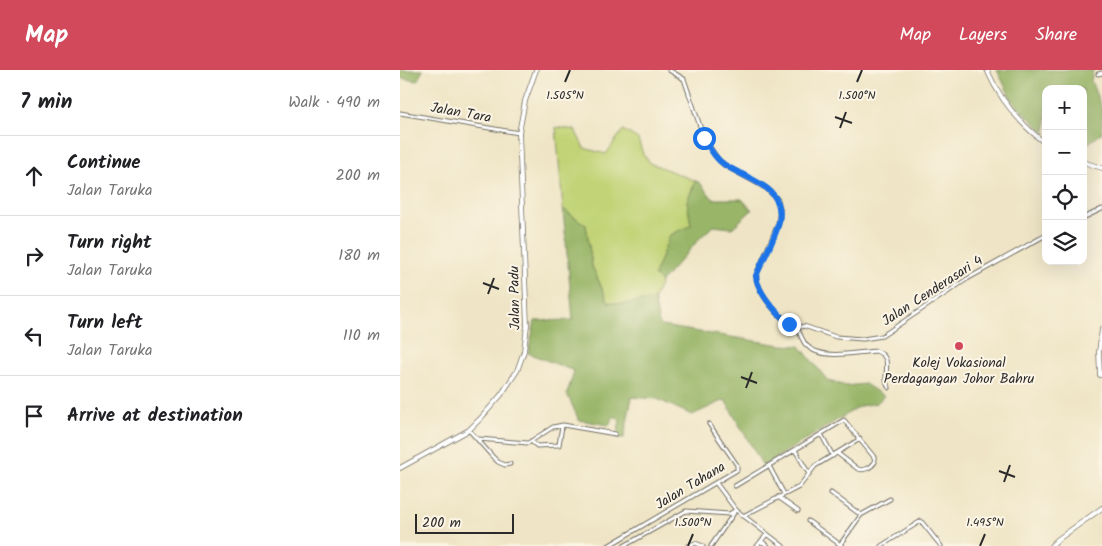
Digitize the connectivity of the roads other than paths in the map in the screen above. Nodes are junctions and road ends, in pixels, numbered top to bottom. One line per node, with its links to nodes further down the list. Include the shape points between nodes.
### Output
1 (536, 70): 5 (street, Jalan Padu, via 525,101)
2 (669, 70): 12 (street, via 684,79 704,138 717,158 766,188 778,200 778,224 756,276 757,283 778,314)
3 (987, 70): 6 (street, via 1013,114)
4 (400, 113): 5 (street, Jalan Tara)
5 (519, 133): 18 (street, Jalan Padu, via 528,325 526,341 517,371)
6 (1042, 141)
7 (1087, 163): 8 (street)
8 (1102, 168)
9 (1102, 209): 10 (street)
10 (1087, 216)
11 (1042, 237): 12 (street, Jalan Cenderasari 4, via 967,278 882,336 863,339 836,337 804,326)
12 (797, 328): 15 (street, via 806,345 820,353 880,352 888,366)
13 (1102, 328): 14 (street, via 1099,352)
14 (1102, 375)
15 (889, 388)
16 (709, 424): 31 (street, Jalan Tahana, via 738,468)
17 (562, 426): 19 (street); 23 (street, via 544,431); 23 (street, via 559,445 537,446)
18 (469, 430): 21 (street); 29 (street, Jalan Padu)
19 (615, 434)
20 (820, 434): 22 (street, via 845,420); 24 (street); 26 (street)
21 (478, 439): 23 (street); 27 (street, via 498,462)
22 (860, 439): 25 (street); 25 (street, via 874,457 875,462 867,469 858,469)
23 (532, 442)
24 (795, 450): 28 (street); 30 (street)
25 (837, 453): 26 (street)
26 (833, 456): 30 (street)
27 (510, 464)
28 (769, 466): 32 (street); 34 (street)
29 (400, 468)
30 (809, 474): 34 (street, via 799,487)
31 (716, 483): 38 (street); 45 (street, Jalan Tahana)
32 (735, 486)
33 (831, 493): 40 (street)
34 (784, 494): 35 (street)
35 (778, 497): 39 (street); 41 (street)
36 (890, 499): 40 (street)
37 (1102, 508): 56 (street)
38 (736, 510): 41 (street); 46 (street, via 729,514 686,511); 49 (street)
39 (798, 511)
40 (862, 515): 53 (street)
41 (743, 516): 43 (street)
42 (808, 522): 53 (street)
43 (766, 534): 44 (street); 52 (street)
44 (761, 541): 50 (street); 51 (street)
45 (608, 546)
46 (624, 546)
47 (688, 546): 48 (street, via 695,543)
48 (702, 546)
49 (711, 546)
50 (757, 546)
51 (768, 546)
52 (783, 546)
53 (840, 546)
54 (881, 546): 55 (street, via 921,521)
55 (942, 546)
56 (1052, 546)

